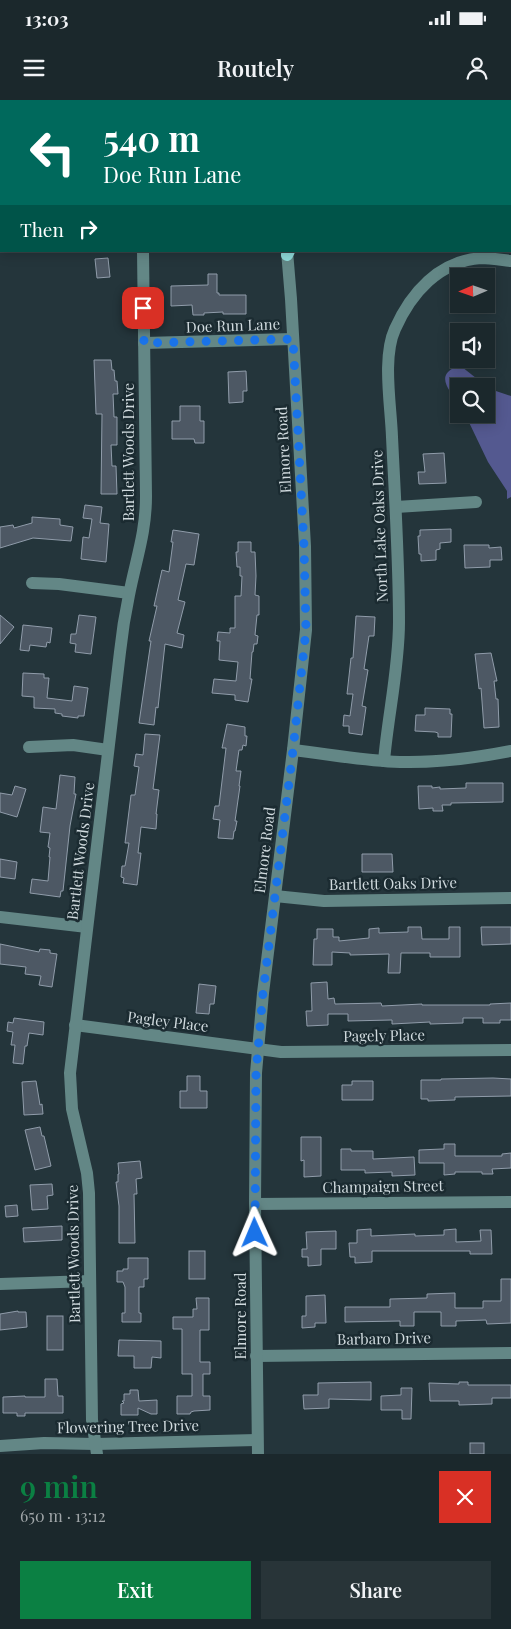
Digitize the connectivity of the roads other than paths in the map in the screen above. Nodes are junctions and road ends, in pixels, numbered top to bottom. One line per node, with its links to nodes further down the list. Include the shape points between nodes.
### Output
1 (143, 252): 5 (street, Bartlett Woods Drive)
2 (287, 253): 4 (street, Elmore Road)
3 (511, 260): 7 (street, North Lake Oaks Drive, via 481,258 457,264 433,276 414,294 395,328 389,356)
4 (293, 339): 5 (street, Doe Run Lane); 12 (street, Elmore Road, via 306,613)
5 (144, 343): 9 (street, Bartlett Woods Drive, via 146,510)
6 (476, 502): 7 (street)
7 (396, 507): 14 (street, North Lake Oaks Drive, via 399,636)
8 (32, 584): 9 (street)
9 (129, 593): 11 (street, Bartlett Woods Drive)
10 (29, 747): 11 (street, via 73,746)
11 (108, 750): 18 (street, Bartlett Woods Drive)
12 (293, 750): 14 (street); 15 (street, Elmore Road)
13 (511, 751): 14 (street, via 445,761)
14 (384, 761)
15 (275, 896): 16 (street, Bartlett Oaks Drive, via 324,901); 20 (street, Elmore Road)
16 (511, 898)
17 (0, 917): 18 (street)
18 (87, 927): 19 (street, Bartlett Woods Drive)
19 (75, 1026): 20 (street, Pagley Place); 24 (street, Bartlett Woods Drive, via 70,1093 89,1183)
20 (258, 1050): 21 (street, Pagely Place); 23 (street, Elmore Road)
21 (511, 1050)
22 (511, 1202): 23 (street, Champaign Street)
23 (255, 1204): 27 (street, Elmore Road)
24 (90, 1281): 25 (street); 30 (street, Bartlett Woods Drive, via 92,1420)
25 (0, 1284)
26 (511, 1353): 27 (street, Barbaro Drive)
27 (256, 1356): 28 (street, Elmore Road)
28 (258, 1440): 30 (street, Flowering Tree Drive); 31 (street, Elmore Road)
29 (0, 1446): 30 (street, Flowering Tree Drive, via 44,1443)
30 (97, 1449)
31 (258, 1454)

